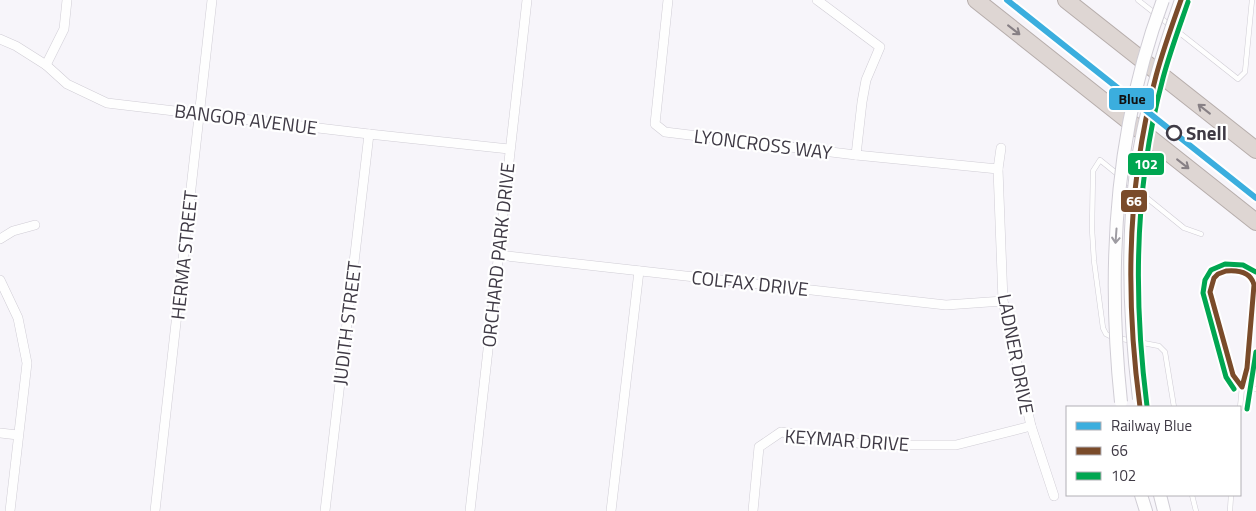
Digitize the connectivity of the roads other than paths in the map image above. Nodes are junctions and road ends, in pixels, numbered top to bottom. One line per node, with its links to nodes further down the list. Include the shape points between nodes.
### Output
1 (67, 0): 13 (street, via 64,30)
2 (212, 0): 14 (street, HERMA STREET)
3 (527, 0): 17 (street, ORCHARD PARK DRIVE)
4 (668, 0): 19 (street, LYONCROSS WAY, via 656,124 665,132)
5 (817, 0): 19 (street, via 880,47 866,80)
6 (976, 0): 21 (highway, one-way to 21)
7 (1066, 0): 18 (highway, one-way to 7)
8 (1138, 0): 11 (lane, via 1238,79 1245,72)
9 (1162, 0): 32 (main road, one-way to 32, bridge, via 1141,72 1121,172 1114,301)
10 (1181, 0): 31 (main road, bridge, via 1153,86 1136,173 1130,303)
11 (1252, 0)
12 (0, 40): 13 (street, BANGOR AVENUE)
13 (46, 65): 14 (street, BANGOR AVENUE, via 67,84 107,103)
14 (199, 114): 15 (street, BANGOR AVENUE); 44 (street, HERMA STREET)
15 (369, 134): 17 (street, BANGOR AVENUE); 45 (street, JUDITH STREET)
16 (1001, 148): 20 (street, LADNER DRIVE)
17 (509, 149): 25 (street, ORCHARD PARK DRIVE)
18 (1256, 150)
19 (856, 155): 20 (street, LYONCROSS WAY)
20 (998, 169): 28 (street, LADNER DRIVE)
21 (1256, 222)
22 (35, 225): 24 (street, via 13,231)
23 (1200, 234): 33 (lane, via 1184,228 1100,160 1094,171 1092,229 1103,328 1112,337 1159,346 1165,352)
24 (0, 239)
25 (498, 255): 26 (street, COLFAX DRIVE); 46 (street, ORCHARD PARK DRIVE)
26 (639, 271): 28 (street, COLFAX DRIVE, via 946,305); 47 (street)
27 (0, 280): 37 (street, via 18,318 27,363)
28 (1003, 301): 35 (street, LADNER DRIVE)
29 (1242, 387): 29 (lane, via 1247,368 1254,292 1252,280 1246,274 1228,271 1219,273 1212,280 1210,292 1233,375); 30 (lane); 34 (lane)
30 (1256, 388)
31 (1140, 403)
32 (1121, 405)
33 (1174, 406)
34 (1240, 406)
35 (1031, 426): 38 (street, LADNER DRIVE); 48 (street, KEYMAR DRIVE, via 956,445 871,445 781,432 759,447)
36 (0, 433): 37 (street)
37 (18, 436): 43 (street)
38 (1054, 496)
39 (1141, 496): 49 (main road)
40 (1160, 496): 50 (main road)
41 (1192, 496): 51 (lane)
42 (1231, 496): 52 (lane)
43 (10, 511)
44 (156, 511)
45 (325, 511)
46 (470, 511)
47 (611, 511)
48 (753, 511)
49 (1146, 511)
50 (1164, 511)
51 (1196, 511)
52 (1230, 511)

